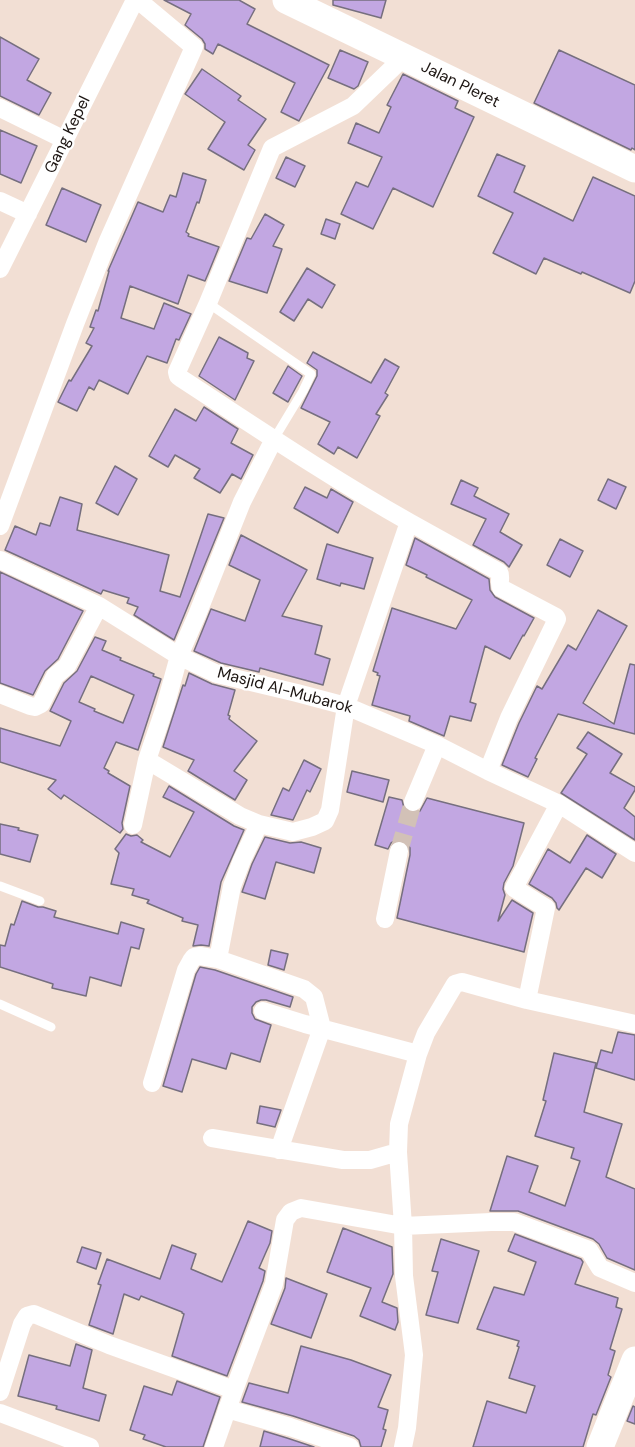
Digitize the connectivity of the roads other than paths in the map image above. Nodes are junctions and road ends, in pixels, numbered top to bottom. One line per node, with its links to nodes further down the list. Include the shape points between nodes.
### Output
1 (136, 0): 5 (street, Gang Kepel); 13 (street, via 194,47 107,243)
2 (286, 0): 3 (main road, Jalan Pleret)
3 (404, 57): 6 (main road, Jalan Pleret); 10 (street, via 353,106 272,148)
4 (0, 108): 5 (street)
5 (65, 140): 8 (street, Gang Kepel)
6 (635, 169)
7 (0, 201): 8 (street)
8 (28, 214): 9 (street, Gang Kepel)
9 (0, 269)
10 (208, 303): 11 (street, via 178,368 178,376); 11 (lane, via 311,374)
11 (274, 439): 12 (street); 16 (street, via 242,502)
12 (409, 522): 18 (street); 21 (street, via 499,572 501,588 557,619)
13 (0, 526)
14 (0, 560): 15 (street, Masjid Al-Mubarok)
15 (99, 606): 16 (street, Masjid Al-Mubarok); 17 (street, via 67,666 55,676 40,704 30,706)
16 (179, 656): 18 (street, Masjid Al-Mubarok, via 217,674); 20 (street)
17 (0, 694)
18 (346, 706): 19 (street, Masjid Al-Mubarok); 24 (street, via 325,821 293,832)
19 (437, 745): 21 (street, Masjid Al-Mubarok); 22 (street)
20 (147, 760): 24 (street); 25 (street)
21 (488, 771): 23 (street, Masjid Al-Mubarok)
22 (412, 802)
23 (559, 804): 27 (street, Masjid Al-Mubarok); 32 (street, via 514,888 546,909)
24 (259, 824): 31 (street, via 232,886)
25 (133, 825)
26 (399, 851): 30 (street)
27 (635, 853)
28 (0, 886): 29 (lane)
29 (40, 901)
30 (385, 919)
31 (218, 959): 37 (street, via 304,989 314,997); 39 (street, via 195,957 186,970)
32 (527, 1000): 35 (street); 38 (street, via 462,982 455,984)
33 (0, 1004): 36 (lane)
34 (263, 1011): 37 (street)
35 (635, 1024)
36 (51, 1027)
37 (322, 1028): 38 (street); 41 (street)
38 (418, 1054): 42 (street, via 399,1124)
39 (152, 1083)
40 (212, 1138): 41 (street)
41 (279, 1150): 42 (street, via 344,1160 370,1160)
42 (398, 1152): 43 (street)
43 (404, 1226): 44 (street, via 514,1222 589,1251 600,1268); 46 (street, via 301,1208 291,1212 285,1220 274,1284); 53 (street, via 404,1276 414,1355)
44 (635, 1283)
45 (635, 1360): 54 (main road)
46 (234, 1390): 47 (street, via 34,1314 22,1324); 48 (street)
47 (0, 1392)
48 (227, 1409): 51 (street); 52 (street)
49 (0, 1413): 50 (street)
50 (90, 1447)
51 (214, 1447)
52 (350, 1447)
53 (403, 1447)
54 (600, 1447)

